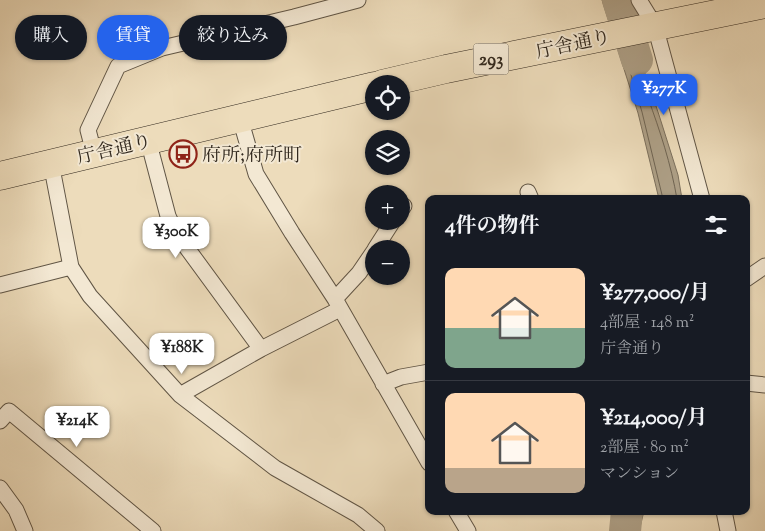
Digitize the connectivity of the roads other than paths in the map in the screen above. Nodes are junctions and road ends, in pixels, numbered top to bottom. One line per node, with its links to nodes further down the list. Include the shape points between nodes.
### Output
1 (358, 0): 9 (street, via 162,48 118,66 88,130)
2 (639, 0): 4 (street)
3 (765, 4): 4 (highway, 庁舎通り / 293)
4 (648, 27): 5 (highway, 庁舎通り / 293); 12 (street)
5 (410, 77)
6 (365, 88): 7 (highway, 庁舎通り)
7 (240, 118): 8 (highway, 庁舎通り); 18 (street, via 256,174)
8 (148, 140): 9 (highway, 庁舎通り); 19 (street, via 168,216 176,233)
9 (94, 153): 10 (highway, 庁舎通り)
10 (51, 163): 11 (highway, 庁舎通り); 15 (street)
11 (0, 176)
12 (701, 195)
13 (365, 264): 18 (street)
14 (765, 266): 16 (street)
15 (71, 267): 17 (street); 24 (street, via 90,296)
16 (750, 276)
17 (0, 285)
18 (338, 304): 19 (street); 21 (street)
19 (261, 349): 24 (street)
20 (425, 373): 21 (street)
21 (383, 384): 26 (street)
22 (750, 384): 23 (street)
23 (765, 386)
24 (180, 395): 32 (street, via 275,468 358,515)
25 (0, 421): 31 (street, via 9,411)
26 (425, 456)
27 (0, 488): 30 (street, via 16,510)
28 (458, 515): 33 (street)
29 (725, 515): 34 (street)
30 (24, 531)
31 (154, 531)
32 (377, 531)
33 (468, 531)
34 (728, 531)

